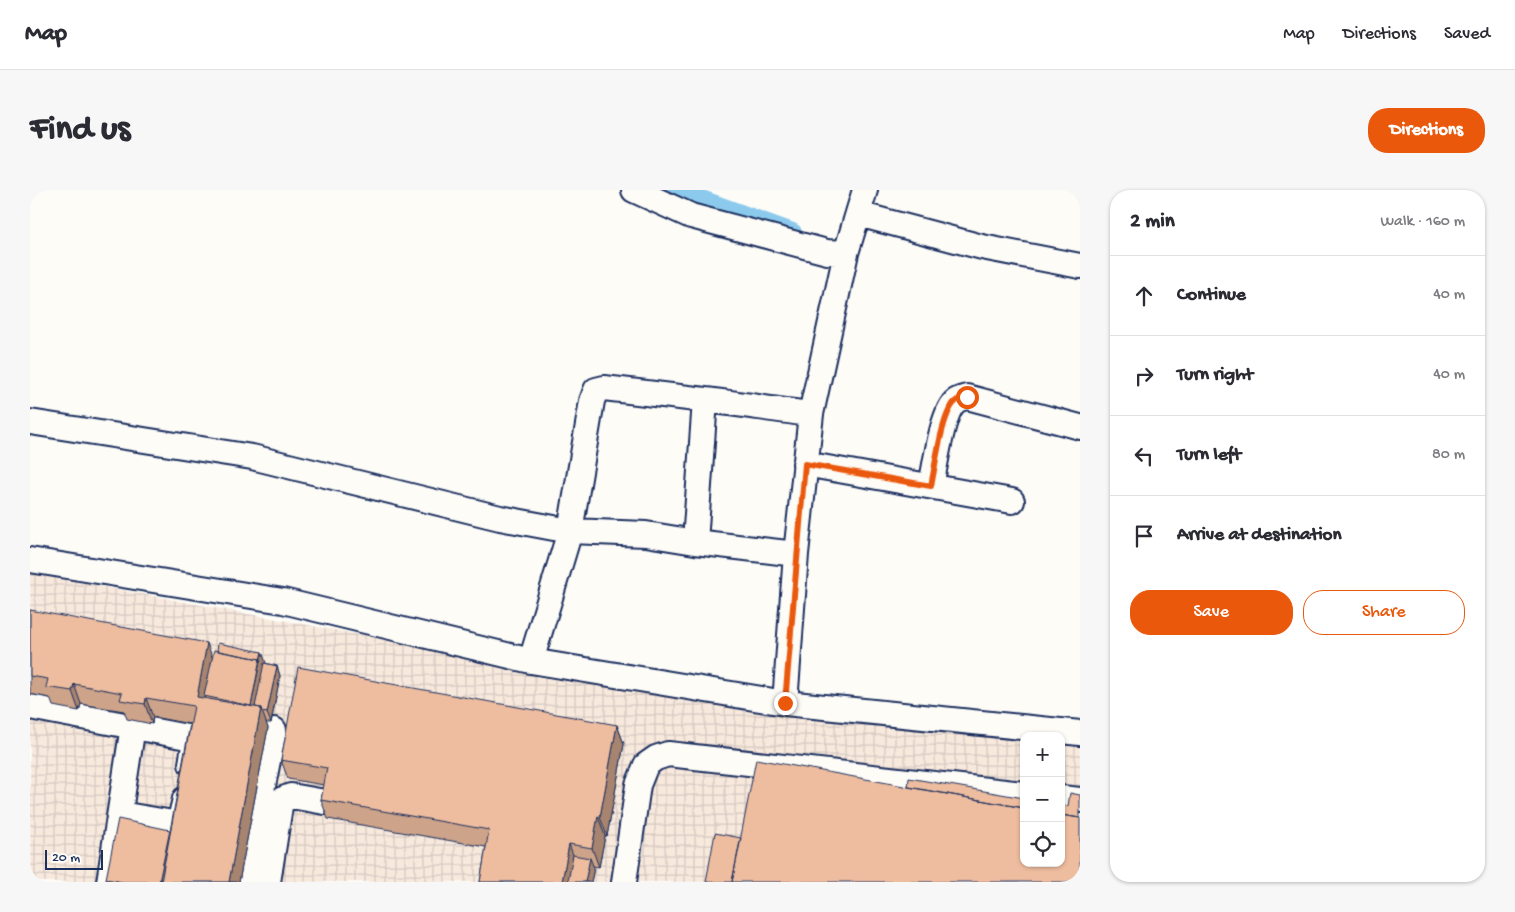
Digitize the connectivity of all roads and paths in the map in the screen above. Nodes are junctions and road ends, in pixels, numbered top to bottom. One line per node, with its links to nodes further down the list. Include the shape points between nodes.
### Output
1 (634, 190): 4 (street, via 691,216 827,252)
2 (865, 190): 3 (street)
3 (858, 214): 4 (street); 5 (street, via 982,247)
4 (846, 253): 7 (street)
5 (1080, 266)
6 (706, 400): 7 (street); 13 (street, via 604,388 596,390); 14 (street)
7 (812, 414): 10 (street)
8 (30, 422): 13 (street, via 252,457 500,518)
9 (1080, 427): 11 (street, via 967,397 956,400 945,421)
10 (805, 464): 11 (street); 15 (street)
11 (931, 486): 12 (street)
12 (1012, 502)
13 (570, 531): 14 (street, via 646,534); 17 (street)
14 (695, 542): 15 (street)
15 (796, 554): 18 (street)
16 (30, 560): 17 (street, via 284,601)
17 (531, 661): 18 (street)
18 (785, 703): 21 (street)
19 (30, 707): 20 (street)
20 (133, 726): 27 (street); 27 (street, via 188,737 193,739 194,746 179,824)
21 (1079, 729)
22 (274, 730): 29 (street)
23 (1020, 794): 31 (street, via 668,754 646,765 638,785)
24 (1065, 798): 25 (street)
25 (1080, 800)
26 (324, 802): 30 (street, via 291,796 281,800)
27 (120, 814): 28 (street)
28 (109, 882)
29 (244, 882)
30 (268, 882)
31 (624, 882)

